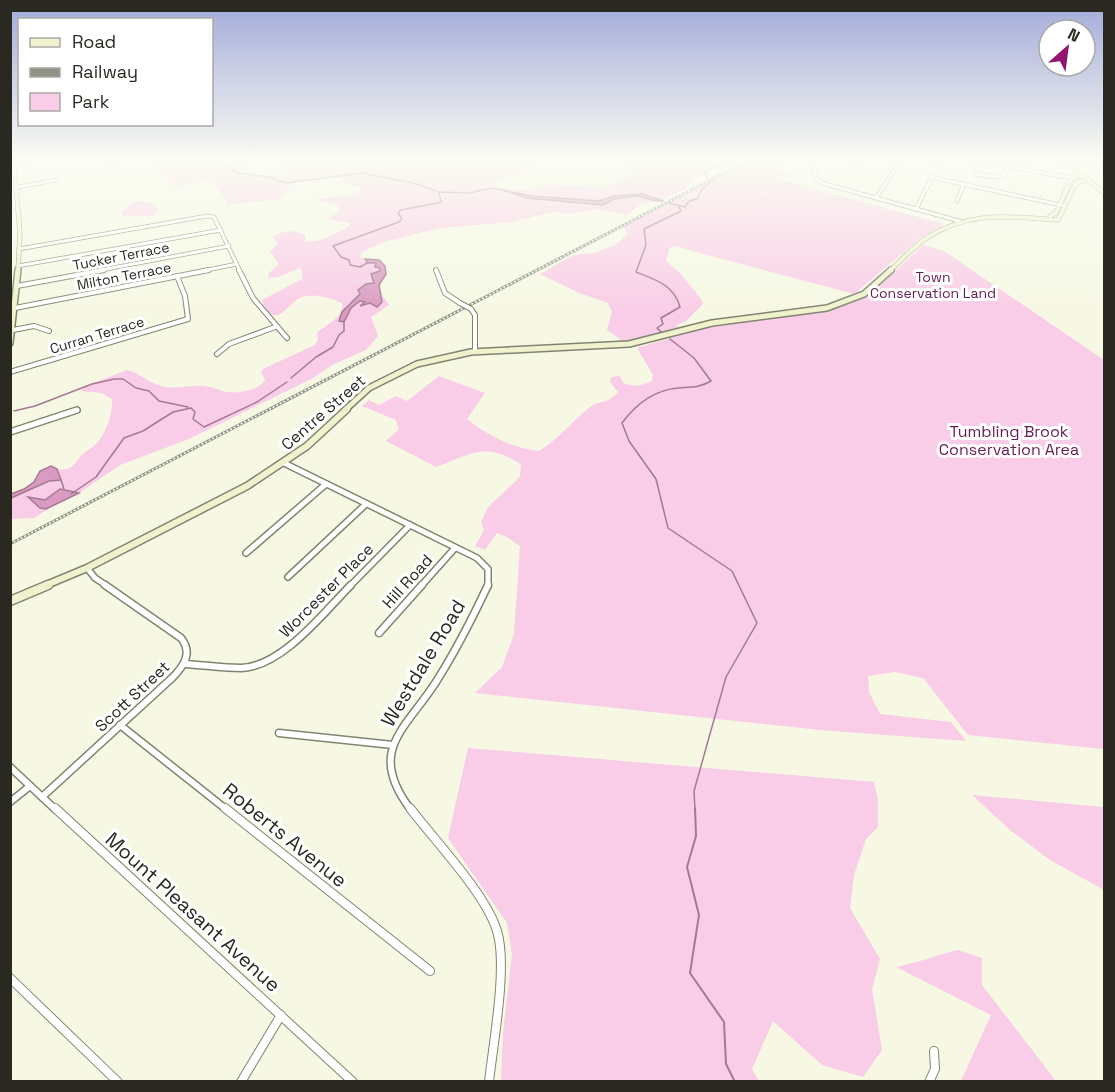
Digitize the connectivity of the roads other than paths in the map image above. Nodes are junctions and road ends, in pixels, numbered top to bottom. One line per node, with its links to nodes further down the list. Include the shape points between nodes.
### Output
1 (19, 212): 9 (main road)
2 (929, 212): 6 (street)
3 (1056, 212): 5 (main road)
4 (1062, 212): 5 (main road, Centre Street, via 1058,220)
5 (1050, 218): 6 (main road, Centre Street, via 983,217)
6 (959, 221): 26 (main road, Centre Street, via 928,237 867,292 816,310 707,324 629,344)
7 (221, 230): 8 (street); 9 (street, via 211,216); 12 (street)
8 (229, 246): 11 (street); 17 (street, Tucker Terrace)
9 (19, 248): 10 (street); 12 (main road)
10 (10, 249)
11 (237, 264): 14 (street, Milton Terrace); 21 (street, via 254,298)
12 (18, 266): 15 (main road)
13 (436, 269): 18 (street, via 445,293)
14 (177, 276): 19 (street, Milton Terrace); 28 (street, Curran Terrace, via 190,318)
15 (18, 279): 16 (street); 17 (main road)
16 (10, 280)
17 (17, 286): 19 (main road)
18 (460, 303): 20 (street, bridge)
19 (15, 308): 22 (main road)
20 (471, 309): 26 (street, via 475,315)
21 (275, 327): 24 (street); 27 (street, via 229,344)
22 (13, 330): 23 (street, via 34,326); 25 (main road)
23 (49, 331)
24 (287, 338)
25 (10, 343)
26 (475, 352): 31 (main road, Centre Street, via 426,361 381,381)
27 (217, 354)
28 (10, 372)
29 (77, 410): 30 (street)
30 (10, 432)
31 (284, 463): 32 (street, Westdale Road); 37 (main road, Centre Street, via 235,493)
32 (326, 484): 33 (street, Westdale Road); 36 (street)
33 (366, 504): 34 (street, Westdale Road); 38 (street)
34 (410, 525): 35 (street, Westdale Road); 41 (street, Worcester Place, via 279,654 242,668)
35 (455, 548): 40 (street, Hill Road); 44 (street, Westdale Road, via 486,564 489,583 436,682 405,721)
36 (246, 553)
37 (87, 568): 39 (main road, Centre Street); 41 (street, Scott Street, via 95,578 181,638 188,650)
38 (288, 577)
39 (10, 601)
40 (379, 633)
41 (184, 664): 42 (street, Scott Street)
42 (120, 725): 47 (street, Scott Street); 49 (street, Roberts Avenue)
43 (279, 733): 44 (street)
44 (393, 745): 56 (street, Westdale Road, via 391,768 397,789 482,901 498,933 501,970)
45 (10, 767): 46 (street, Mount Pleasant Avenue)
46 (30, 786): 47 (street, Mount Pleasant Avenue); 48 (street)
47 (42, 797): 51 (street, Mount Pleasant Avenue)
48 (10, 802)
49 (430, 971)
50 (10, 978): 53 (street)
51 (280, 1015): 54 (street); 55 (street, Mount Pleasant Avenue)
52 (934, 1051): 57 (street, via 936,1069)
53 (118, 1082)
54 (241, 1082)
55 (353, 1082)
56 (489, 1082)
57 (929, 1082)

